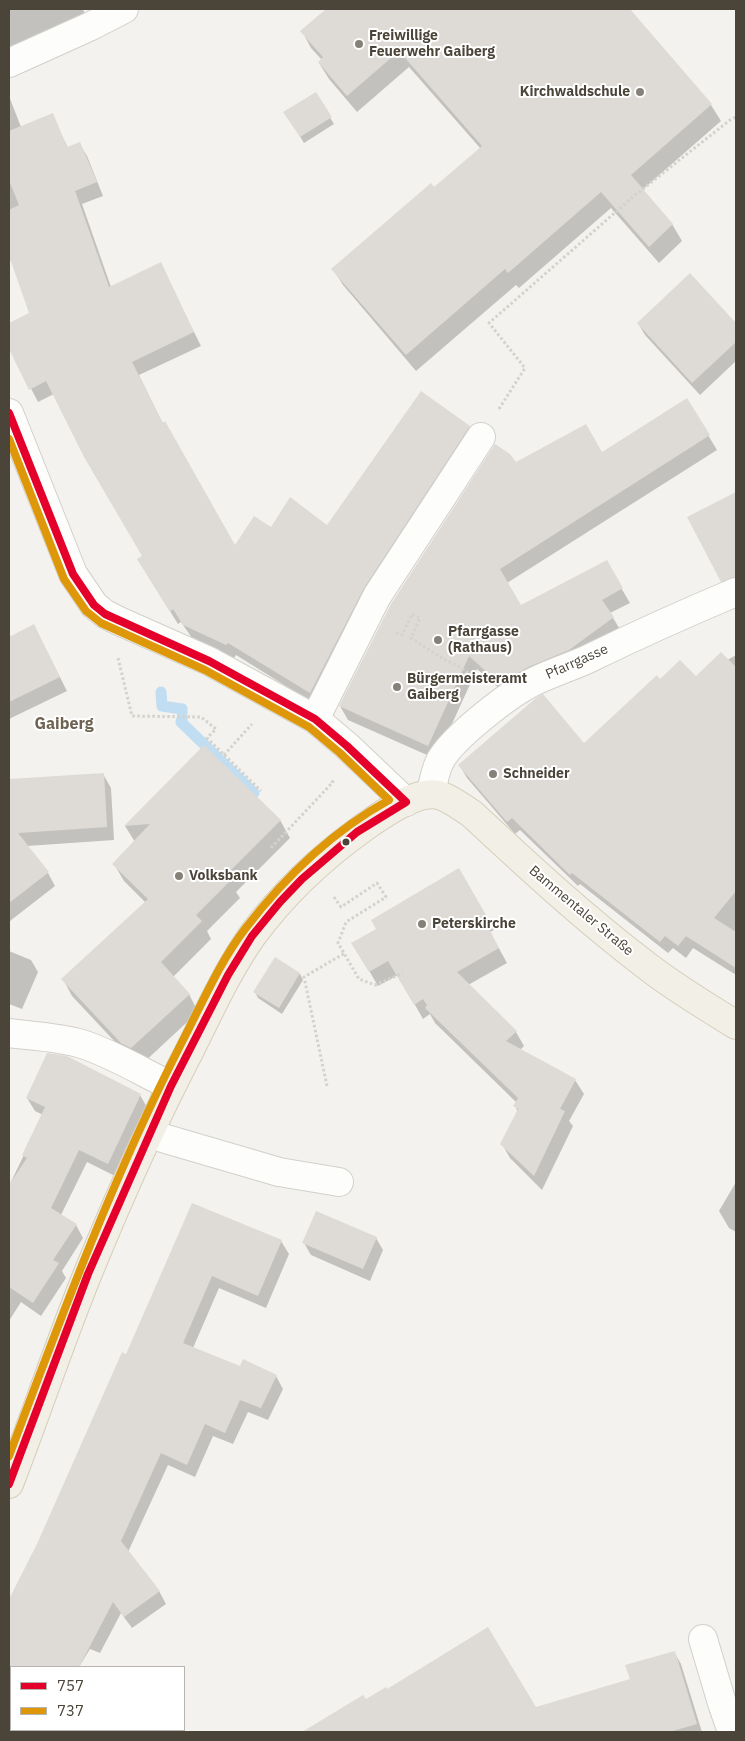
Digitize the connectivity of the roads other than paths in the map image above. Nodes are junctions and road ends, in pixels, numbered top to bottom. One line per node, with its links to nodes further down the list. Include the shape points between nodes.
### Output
1 (124, 9): 2 (street)
2 (9, 63)
3 (9, 413): 6 (street, via 73,574 94,605 105,614 200,658)
4 (481, 437): 6 (street, via 377,596)
5 (736, 592): 7 (street, Pfarrgasse, via 516,692 457,740)
6 (315, 719): 7 (street)
7 (418, 798): 8 (main road, Bammentaler Straße, via 440,795 472,814 641,962); 10 (main road, via 357,832 280,902 252,936 228,975)
8 (736, 1025)
9 (9, 1034): 10 (street, via 83,1045)
10 (171, 1086): 11 (main road)
11 (149, 1134): 12 (street, via 279,1172); 13 (main road, via 88,1274)
12 (339, 1182)
13 (9, 1484)
14 (703, 1639): 15 (street)
15 (732, 1732)

